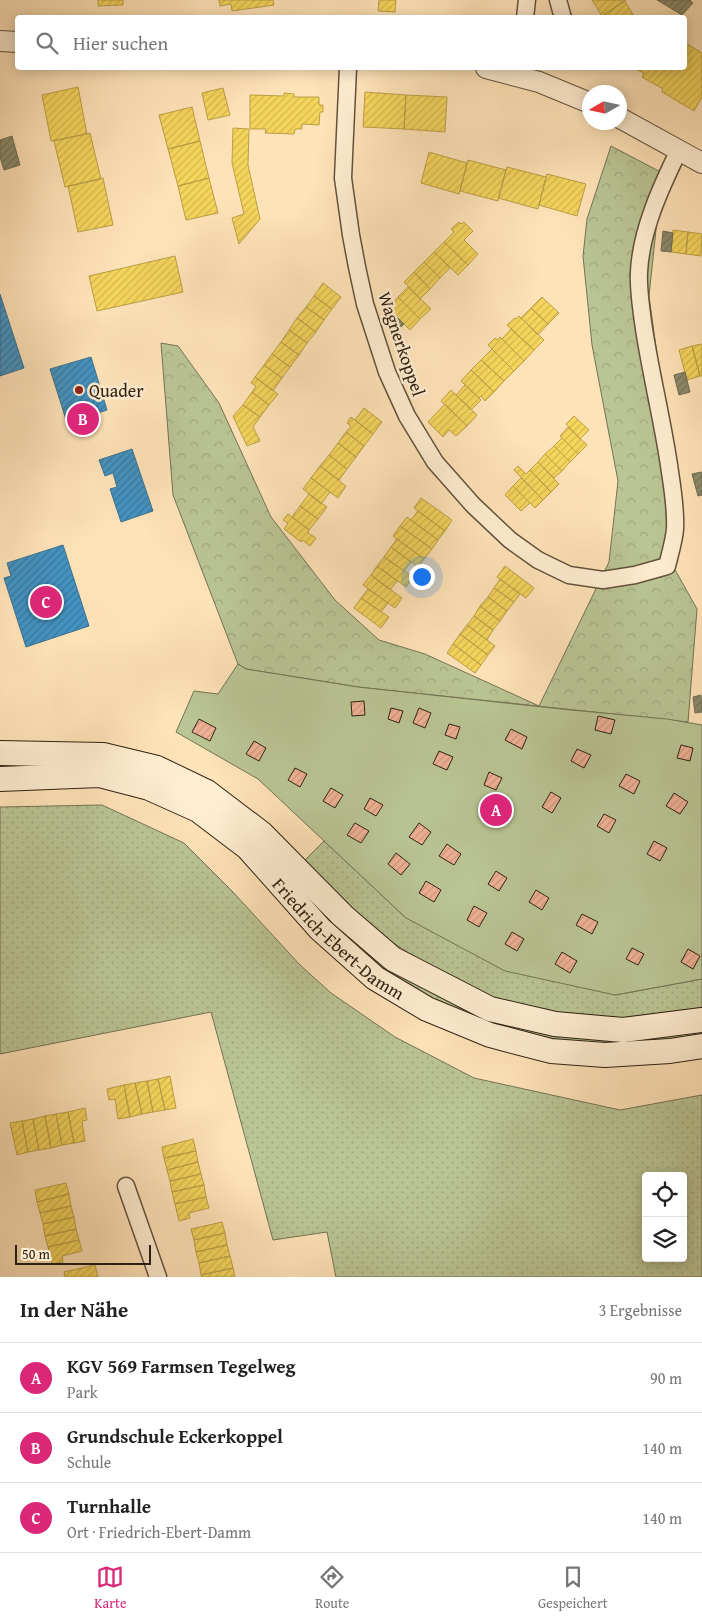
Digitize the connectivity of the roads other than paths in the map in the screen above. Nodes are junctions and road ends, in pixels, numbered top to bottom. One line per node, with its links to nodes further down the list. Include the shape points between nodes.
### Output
1 (527, 0): 3 (street)
2 (558, 0): 4 (street)
3 (525, 15)
4 (562, 15)
5 (0, 41): 6 (street)
6 (15, 42)
7 (348, 70): 11 (street, Wagnerkoppel, via 344,178 350,226 365,304 387,372 407,416 435,462 473,505 510,540 538,560 569,575 603,580 667,566 675,530 675,508 646,346 639,272 653,206)
8 (494, 70): 9 (street, via 539,82)
9 (582, 101)
10 (627, 122): 11 (street)
11 (679, 150): 12 (street)
12 (702, 163)
13 (0, 753): 15 (main road, Friedrich-Ebert-Damm, via 103,755 157,768 207,792 261,832 343,916 393,959 490,1009 555,1024 622,1030)
14 (0, 779): 16 (main road, Friedrich-Ebert-Damm, via 99,775 149,788 198,810 248,848 320,929 375,978 427,1009 490,1035 551,1051 605,1055)
15 (702, 1020)
16 (702, 1046)
17 (126, 1186): 18 (street)
18 (158, 1277)

